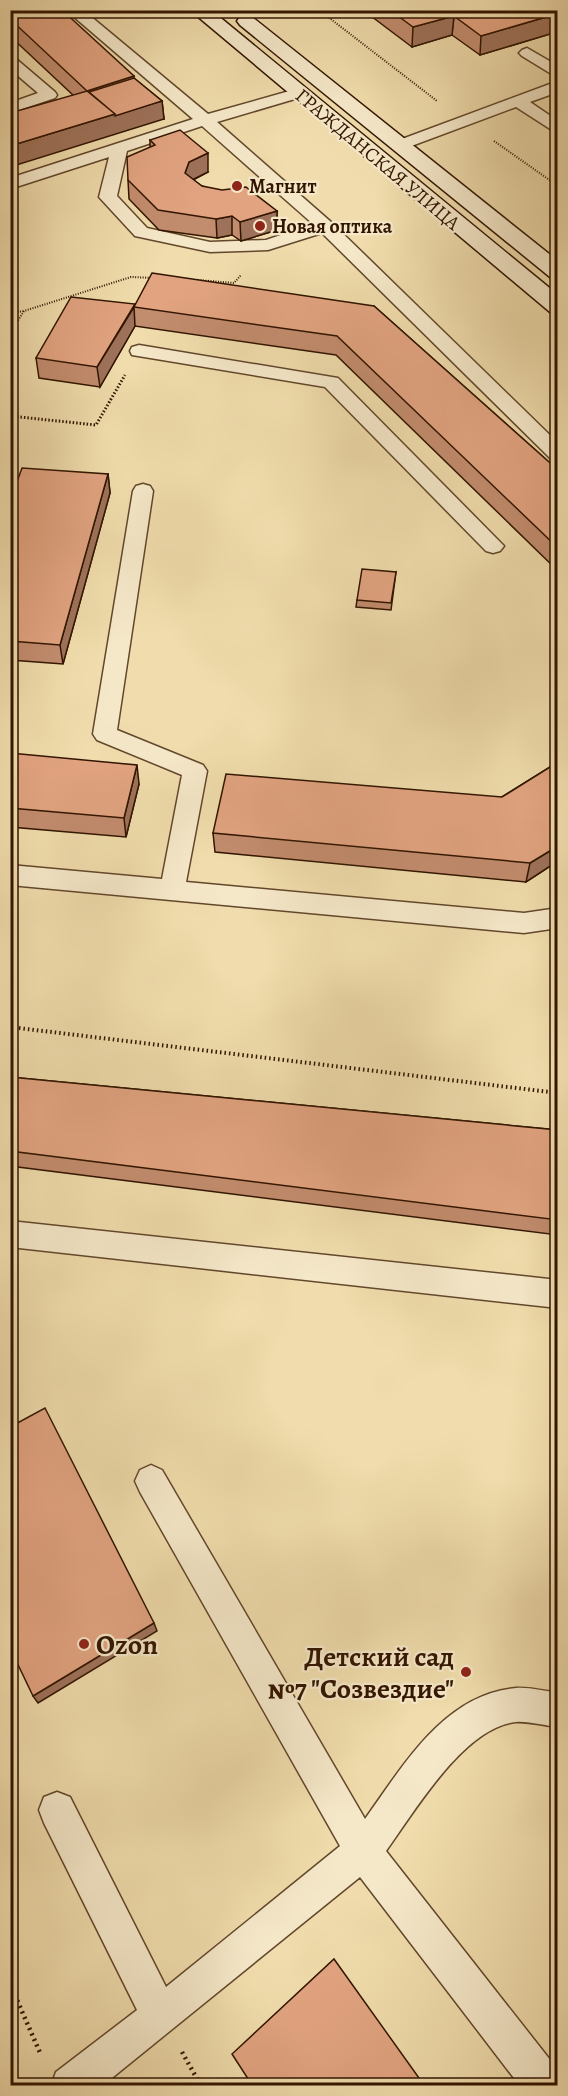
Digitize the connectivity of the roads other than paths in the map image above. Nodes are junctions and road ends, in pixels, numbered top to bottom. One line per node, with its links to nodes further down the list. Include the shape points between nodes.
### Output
1 (73, 10): 11 (lane)
2 (198, 10): 8 (main road, ГРАЖДАНСКАЯ УЛИЦА)
3 (234, 10): 13 (main road, ГРАЖДАНСКАЯ УЛИЦА)
4 (527, 53): 6 (lane)
5 (10, 61): 10 (lane, via 50,95)
6 (558, 73)
7 (558, 86): 9 (lane)
8 (299, 93): 11 (lane); 18 (main road, ГРАЖДАНСКАЯ УЛИЦА)
9 (518, 101): 12 (lane); 13 (lane)
10 (10, 108)
11 (205, 120): 14 (lane); 16 (lane)
12 (558, 129)
13 (400, 145): 17 (main road, ГРАЖДАНСКАЯ УЛИЦА)
14 (119, 149): 15 (lane); 16 (lane, via 108,196 141,232 210,247 268,245)
15 (10, 184)
16 (325, 226): 20 (lane)
17 (558, 272)
18 (558, 307)
19 (139, 351): 22 (lane, via 331,382)
20 (558, 455)
21 (143, 491): 24 (lane, via 105,734 195,771)
22 (493, 546)
23 (10, 875): 24 (lane)
24 (172, 891): 25 (lane, via 524,923)
25 (558, 918)
26 (10, 1234): 27 (lane)
27 (558, 1294)
28 (152, 1481): 31 (lane)
29 (558, 1710): 31 (lane, via 517,1705 481,1714 435,1753)
30 (57, 1810): 32 (lane)
31 (363, 1851): 32 (lane); 34 (lane)
32 (160, 2016): 33 (lane)
33 (58, 2075)
34 (545, 2085)

